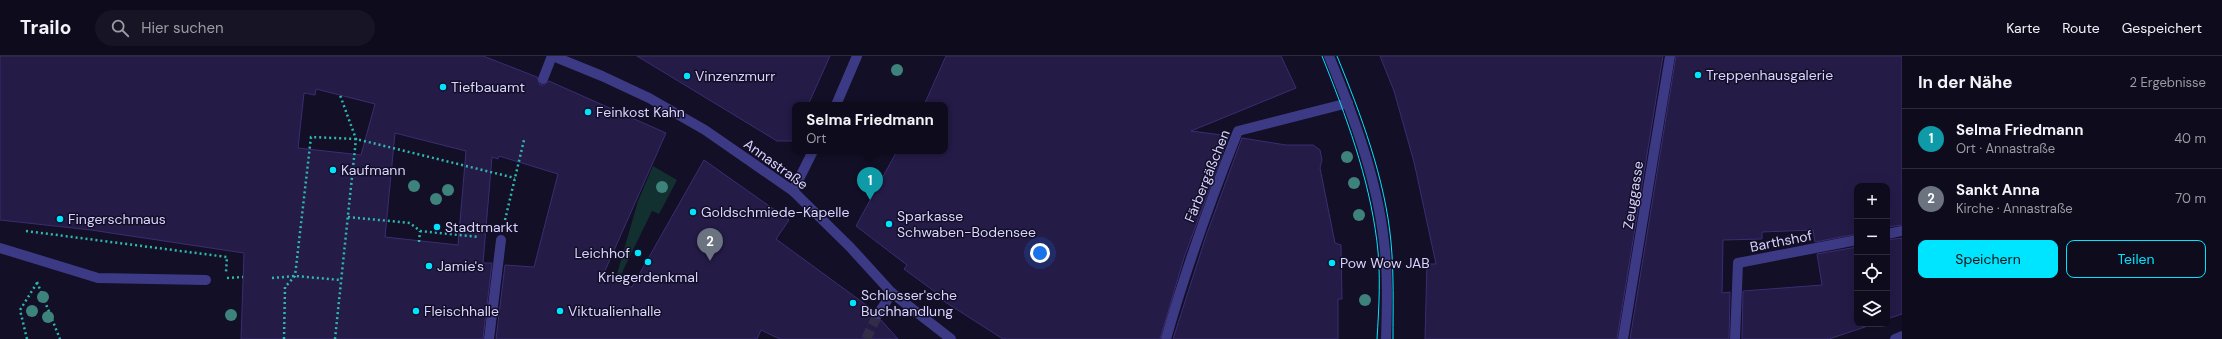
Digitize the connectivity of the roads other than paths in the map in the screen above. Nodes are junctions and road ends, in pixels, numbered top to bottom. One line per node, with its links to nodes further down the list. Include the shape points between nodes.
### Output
1 (552, 56): 5 (street, Annastraße); 9 (street, Annastraße, via 649,98 705,130)
2 (857, 56): 6 (street)
3 (1329, 56): 7 (street)
4 (1670, 56): 23 (street, Zeuggasse)
5 (543, 79)
6 (837, 102)
7 (1348, 103): 21 (street, Färbergäßchen, via 1238,131 1204,218); 22 (street, via 1372,181 1384,242)
8 (812, 154): 9 (street)
9 (794, 191): 16 (street, Annastraße)
10 (1902, 231): 11 (street)
11 (1890, 233)
12 (501, 240): 19 (street)
13 (1854, 241): 24 (street, Barthshof, via 1738,263)
14 (0, 248): 15 (street, via 98,278)
15 (206, 280)
16 (892, 293): 17 (street); 20 (street, Annastraße)
17 (878, 314)
18 (1902, 336): 25 (street)
19 (489, 339)
20 (952, 339)
21 (1166, 339)
22 (1386, 339)
23 (1623, 339)
24 (1735, 339)
25 (1895, 339)

